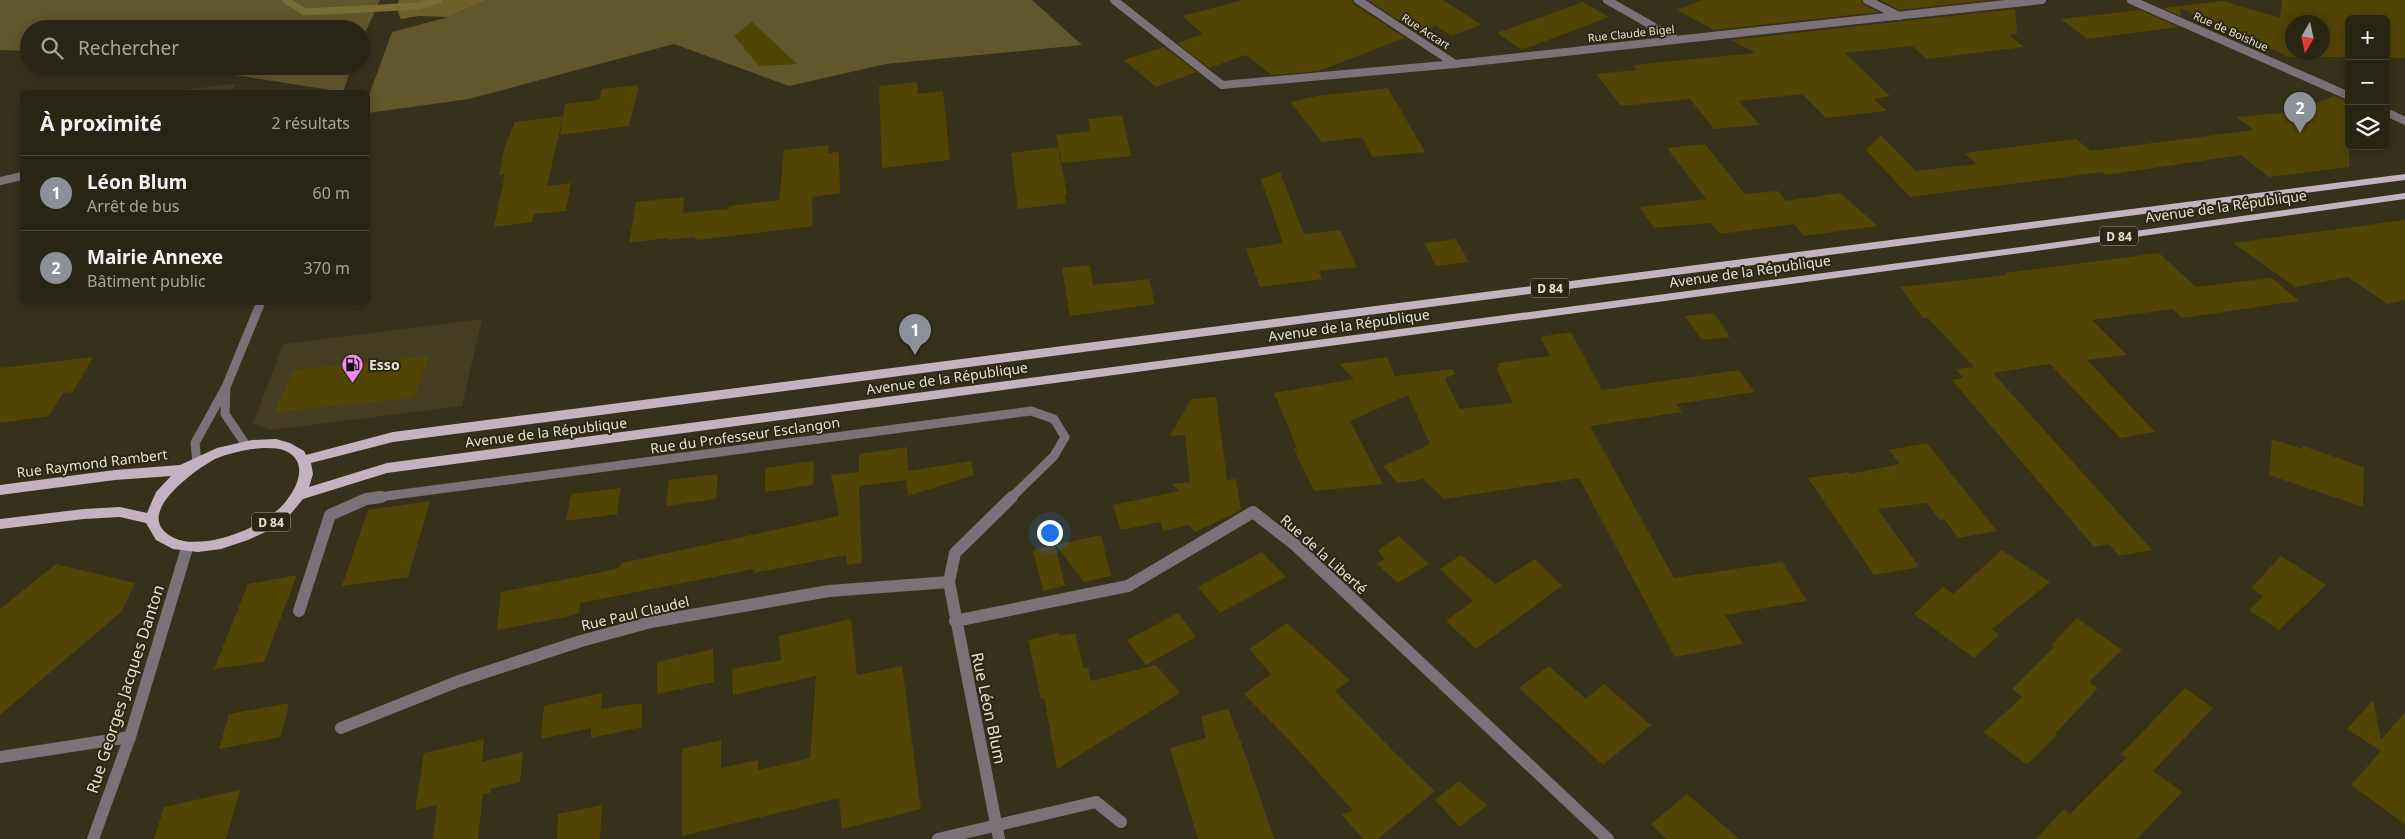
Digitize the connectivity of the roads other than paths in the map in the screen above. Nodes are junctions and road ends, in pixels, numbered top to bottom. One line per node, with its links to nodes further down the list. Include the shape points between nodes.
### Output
1 (1114, 0): 9 (street, Rue Claude Bigel, via 1222,85)
2 (1358, 0): 9 (street, Rue Accart)
3 (1607, 0): 8 (street)
4 (1867, 0): 7 (street)
5 (2042, 0): 7 (street, Rue Claude Bigel)
6 (2131, 0): 10 (street, Rue de Boishue)
7 (1900, 16): 8 (street, Rue Claude Bigel)
8 (1675, 39): 9 (street, Rue Claude Bigel)
9 (1455, 64)
10 (2345, 94)
11 (2390, 114): 12 (street)
12 (2405, 121)
13 (20, 176): 15 (street)
14 (2405, 178): 20 (main road, Avenue de la République / D 84, via 393,437)
15 (0, 181)
16 (2405, 196): 23 (main road, Avenue de la République / D 84, via 387,468)
17 (259, 305): 18 (street)
18 (226, 387): 19 (street, via 225,414); 21 (street, via 196,443)
19 (246, 445): 20 (main road, via 284,445 297,451); 21 (main road, via 213,455)
20 (305, 460): 23 (main road, D 84, via 308,471)
21 (193, 466): 22 (main road, Rue Raymond Rambert); 24 (main road, via 161,496)
22 (0, 490)
23 (299, 495): 26 (main road, D 84, via 284,512 254,532 212,546)
24 (152, 519): 25 (main road, via 120,512); 26 (main road, D 84, via 156,533 168,543)
25 (0, 524)
26 (187, 548): 31 (street, Rue Georges Jacques Danton)
27 (949, 582): 28 (street, Rue du Professeur Esclangon, via 955,553 1054,456 1065,437 1054,419 1032,411 366,499 330,515); 29 (street, Rue Léon Blum); 30 (street, Rue Paul Claudel, via 829,591 651,622 458,681)
28 (299, 611)
29 (955, 621): 34 (street, Rue Léon Blum); 38 (street, Rue de la Liberté, via 1128,586 1253,512 1294,544)
30 (341, 728)
31 (130, 737): 32 (street); 35 (street, Rue Georges Jacques Danton)
32 (0, 757)
33 (1121, 822): 34 (street, via 1096,802)
34 (996, 824): 36 (street); 37 (street, Rue Léon Blum)
35 (93, 839)
36 (938, 839)
37 (999, 839)
38 (1608, 839)

